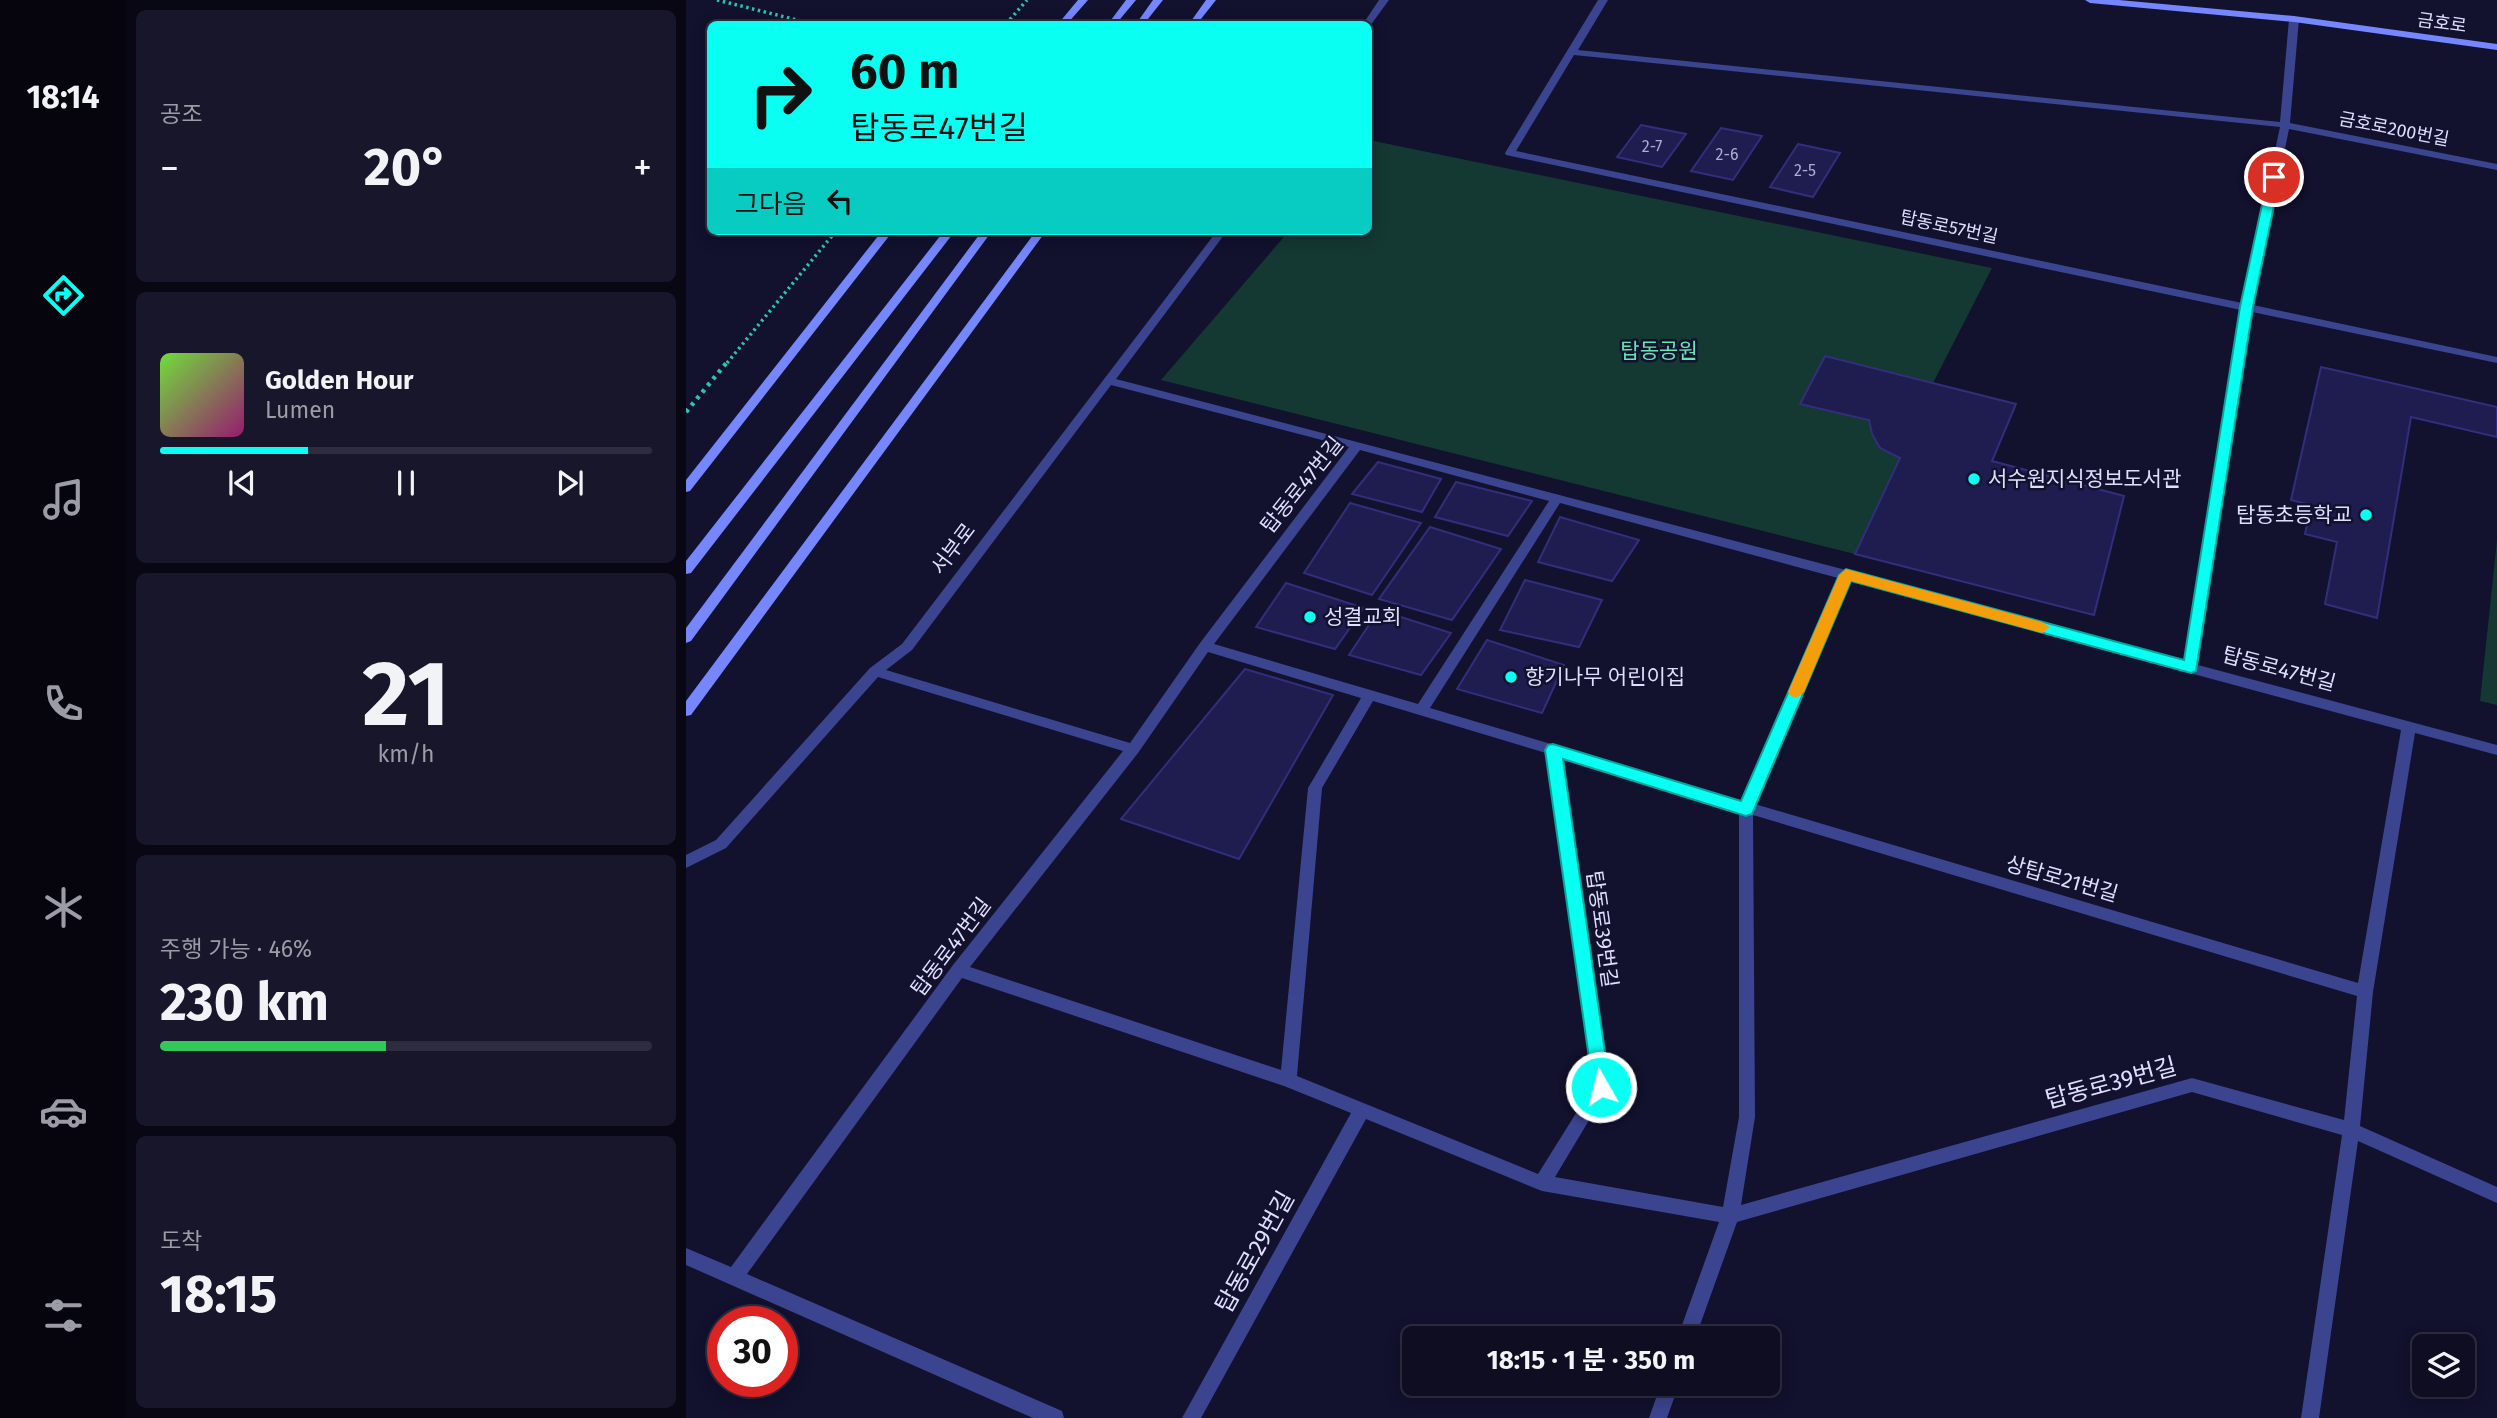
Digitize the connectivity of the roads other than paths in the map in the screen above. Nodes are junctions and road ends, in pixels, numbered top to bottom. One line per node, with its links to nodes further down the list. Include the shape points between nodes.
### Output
1 (1083, 0): 10 (street)
2 (1131, 0): 11 (street)
3 (1158, 0): 12 (street)
4 (1211, 0): 13 (street)
5 (1384, 0): 14 (street)
6 (1603, 0): 16 (street, 탑동로57번길)
7 (2090, 0): 8 (street, 금호로)
8 (2118, 1): 9 (street, 금호로)
9 (2294, 19): 15 (street, 금호로); 17 (street)
10 (1065, 21)
11 (1114, 21)
12 (1142, 21)
13 (1195, 21)
14 (1369, 21)
15 (2497, 47)
16 (1573, 52): 17 (street, 금호로200번길); 24 (street, 탑동로57번길, via 1510,153)
17 (2285, 125): 18 (street, 금호로200번길); 24 (street)
18 (2497, 167)
19 (885, 235): 28 (street)
20 (947, 235): 30 (street)
21 (984, 235): 32 (street)
22 (1038, 235): 37 (street)
23 (1219, 235): 26 (street, 서부로)
24 (2246, 307): 25 (street, 탑동로57번길); 34 (street)
25 (2497, 359)
26 (1108, 381): 27 (street); 35 (street, 서부로, via 907,647)
27 (1357, 445): 29 (street, 탑동로47번길); 33 (street, 탑동로47번길)
28 (686, 488)
29 (1557, 498): 31 (street, 탑동로47번길); 38 (street)
30 (686, 570)
31 (1846, 575): 34 (street, 탑동로47번길); 43 (street)
32 (686, 638)
33 (1205, 646): 36 (street); 40 (street, 탑동로47번길)
34 (2191, 667): 39 (street, 탑동로47번길)
35 (874, 671): 40 (street); 44 (street, 서부로, via 721,844)
36 (1370, 695): 38 (street); 47 (street, via 1315,788)
37 (686, 711)
38 (1421, 711): 41 (street)
39 (2409, 726): 42 (street, 탑동로47번길); 46 (street)
40 (1133, 749): 45 (street, 탑동로47번길)
41 (1553, 750): 43 (street); 50 (street, 탑동로39번길, via 1601,1087)
42 (2497, 750)
43 (1746, 809): 46 (street, 상탑로21번길); 52 (street, via 1747,1117)
44 (686, 862)
45 (959, 971): 47 (street, 탑동로39번길); 54 (street, 탑동로47번길)
46 (2365, 992): 49 (street)
47 (1288, 1080): 48 (street, 탑동로39번길)
48 (1362, 1110): 50 (street, 탑동로39번길); 58 (street, 탑동로29번길)
49 (2351, 1130): 51 (street, 탑동로39번길); 52 (street, 탑동로39번길, via 2192,1085); 60 (street)
50 (1542, 1183): 52 (street, 탑동로39번길)
51 (2497, 1195)
52 (1730, 1216): 55 (street)
53 (686, 1256): 54 (street)
54 (735, 1276): 57 (street)
55 (1691, 1326)
56 (1666, 1396): 59 (street)
57 (1055, 1418)
58 (1191, 1418)
59 (1658, 1418)
60 (2310, 1418)

